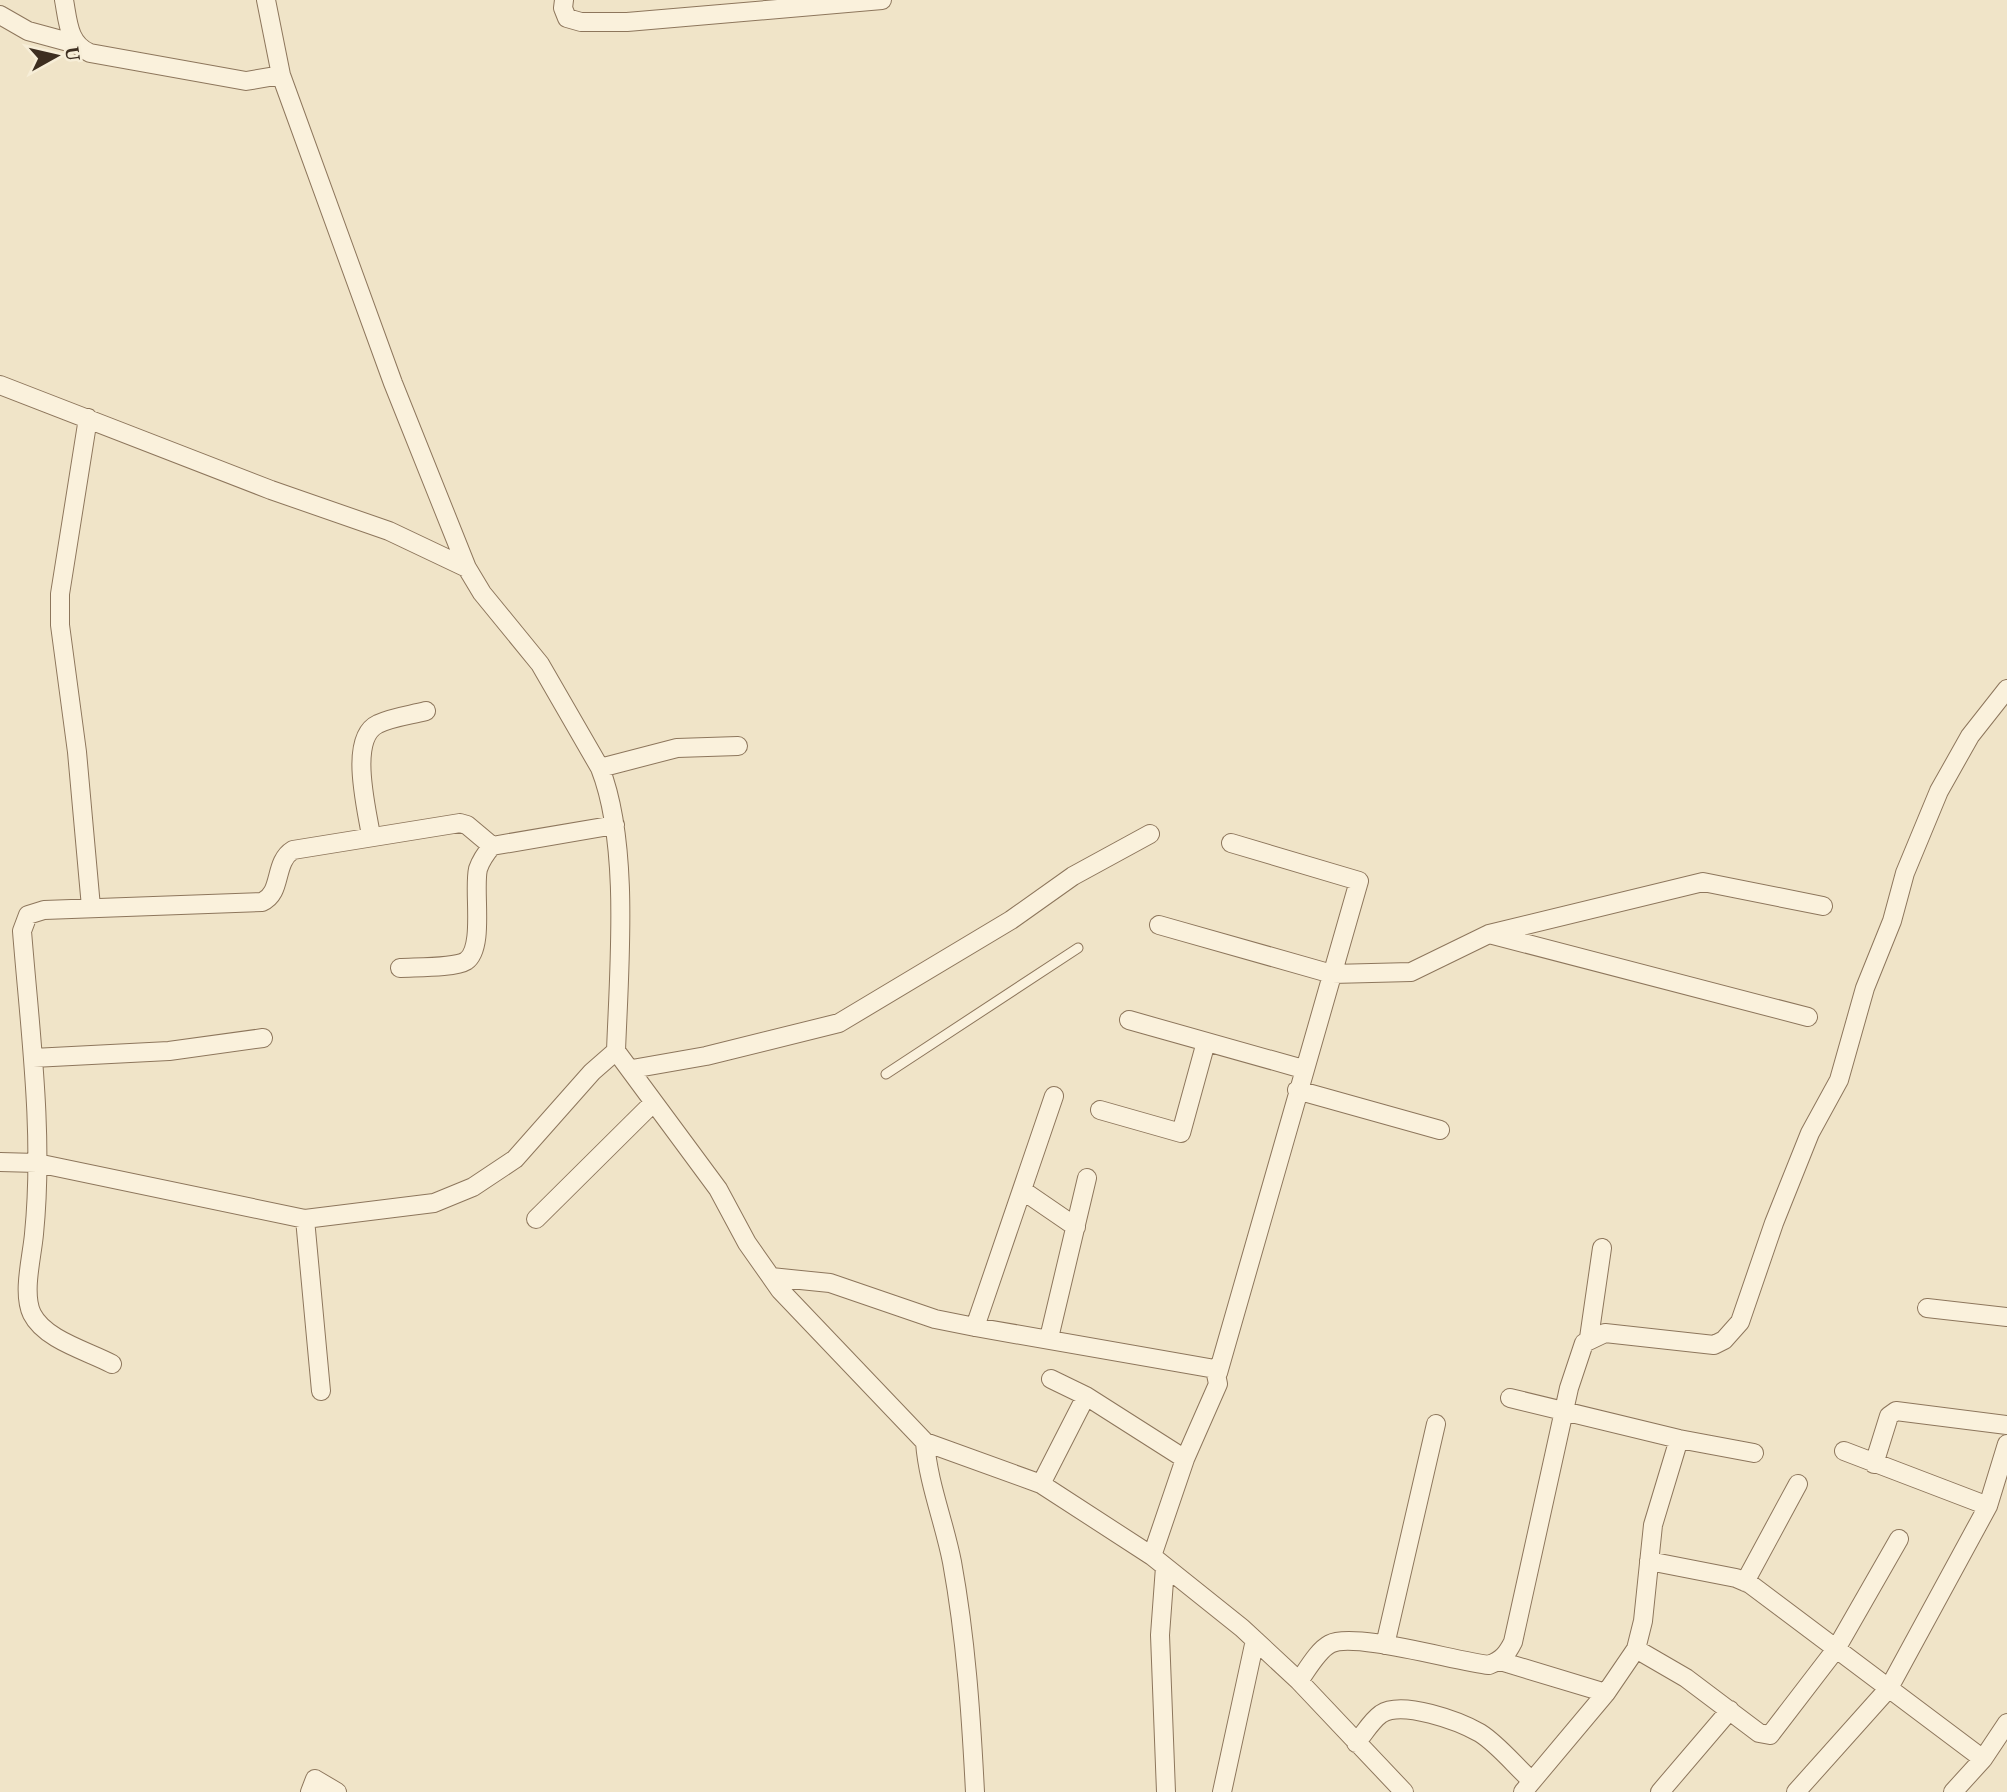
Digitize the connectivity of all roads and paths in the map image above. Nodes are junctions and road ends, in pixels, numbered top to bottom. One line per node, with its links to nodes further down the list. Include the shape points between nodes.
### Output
1 (64, 0): 6 (street)
2 (266, 0): 7 (street)
3 (565, 0): 4 (street, via 568,18 581,22)
4 (883, 0)
5 (0, 15): 6 (street, via 28,31)
6 (76, 44): 7 (street, via 90,53 246,81)
7 (281, 75): 10 (street, via 393,383)
8 (0, 384): 9 (street)
9 (88, 418): 10 (street, via 389,531); 21 (street, via 60,594 60,625)
10 (467, 568): 14 (street, via 540,664)
11 (2007, 689): 54 (street, via 1970,736 1939,791 1865,988 1839,1080 1810,1133 1740,1322 1714,1345 1605,1333)
12 (426, 711): 17 (street, via 377,724 367,733 361,763)
13 (737, 746): 14 (street, via 677,748)
14 (600, 768): 15 (street)
15 (615, 825): 19 (street); 31 (street)
16 (1150, 834): 33 (street, via 1073,876 1011,920 839,1023)
17 (371, 836): 19 (street, via 460,823); 21 (street, via 293,850 281,863 274,891 262,902)
18 (1231, 843): 26 (street, via 1359,881)
19 (492, 846): 25 (street, via 478,869 477,935 466,961)
20 (1823, 906): 23 (street, via 1703,882)
21 (91, 907): 32 (street, via 34,911 23,922)
22 (1159, 925): 26 (street)
23 (1489, 934): 26 (street, via 1412,972); 27 (street)
24 (1078, 947): 35 (lane)
25 (400, 968)
26 (1332, 974): 34 (street)
27 (1808, 1017)
28 (1129, 1020): 30 (street)
29 (263, 1038): 32 (street, via 169,1051)
30 (1206, 1042): 34 (street); 39 (street, via 1181,1133)
31 (616, 1051): 33 (street); 45 (street, via 516,1159 472,1187 435,1203)
32 (33, 1058): 42 (street)
33 (632, 1069): 38 (street)
34 (1303, 1069): 36 (street)
35 (886, 1074)
36 (1297, 1090): 40 (street); 56 (street)
37 (1054, 1096): 44 (street)
38 (653, 1102): 46 (street); 49 (street, via 718,1189)
39 (1100, 1110)
40 (1440, 1130)
41 (0, 1162): 42 (street)
42 (37, 1163): 45 (street); 55 (street, via 31,1312 47,1331)
43 (1087, 1178): 47 (street)
44 (1022, 1190): 47 (street); 52 (street)
45 (305, 1219): 58 (street)
46 (536, 1219)
47 (1076, 1227): 53 (street)
48 (1602, 1248): 54 (street)
49 (771, 1277): 52 (street, via 830,1283 935,1319); 65 (street)
50 (1927, 1308): 51 (street)
51 (2007, 1317)
52 (975, 1327): 53 (street)
53 (1049, 1338): 56 (street, via 1210,1367)
54 (1589, 1339): 61 (street, via 1581,1349)
55 (112, 1364)
56 (1218, 1373): 69 (street, via 1218,1384)
57 (1051, 1379): 59 (street)
58 (321, 1391)
59 (1086, 1396): 69 (street); 71 (street)
60 (1510, 1398): 61 (street)
61 (1564, 1413): 64 (street); 82 (street, via 1513,1643)
62 (1436, 1424): 79 (street)
63 (2007, 1425): 70 (street, via 1896,1411 1889,1416)
64 (1679, 1439): 68 (street); 76 (street, via 1653,1525)
65 (925, 1441): 71 (street); 93 (street, via 968,1667)
66 (2007, 1444): 73 (street)
67 (1844, 1451): 70 (street)
68 (1754, 1453)
69 (1185, 1459): 75 (street)
70 (1874, 1464): 73 (street)
71 (1041, 1484): 75 (street)
72 (1798, 1484): 77 (street)
73 (1989, 1507): 84 (street)
74 (1899, 1539): 81 (street)
75 (1159, 1561): 78 (street); 94 (street)
76 (1649, 1562): 77 (street); 80 (street)
77 (1745, 1582): 81 (street)
78 (1255, 1640): 83 (street); 95 (street)
79 (1384, 1645): 82 (street, via 1474,1663); 83 (street, via 1331,1643)
80 (1636, 1649): 85 (street); 86 (street)
81 (1836, 1649): 84 (street); 86 (street, via 1773,1734 1759,1733)
82 (1500, 1661): 85 (street)
83 (1299, 1681): 88 (street)
84 (1889, 1688): 89 (street); 98 (street)
85 (1606, 1693): 90 (street)
86 (1730, 1710): 97 (street)
87 (2007, 1723): 89 (street)
88 (1356, 1743): 90 (street, via 1379,1715 1396,1709 1436,1716 1481,1734); 96 (street)
89 (1983, 1759): 99 (street)
90 (1527, 1787)
91 (310, 1792): 92 (street, via 316,1779)
92 (337, 1792)
93 (975, 1792)
94 (1166, 1792)
95 (1223, 1792)
96 (1404, 1792)
97 (1660, 1792)
98 (1796, 1792)
99 (1953, 1792)

